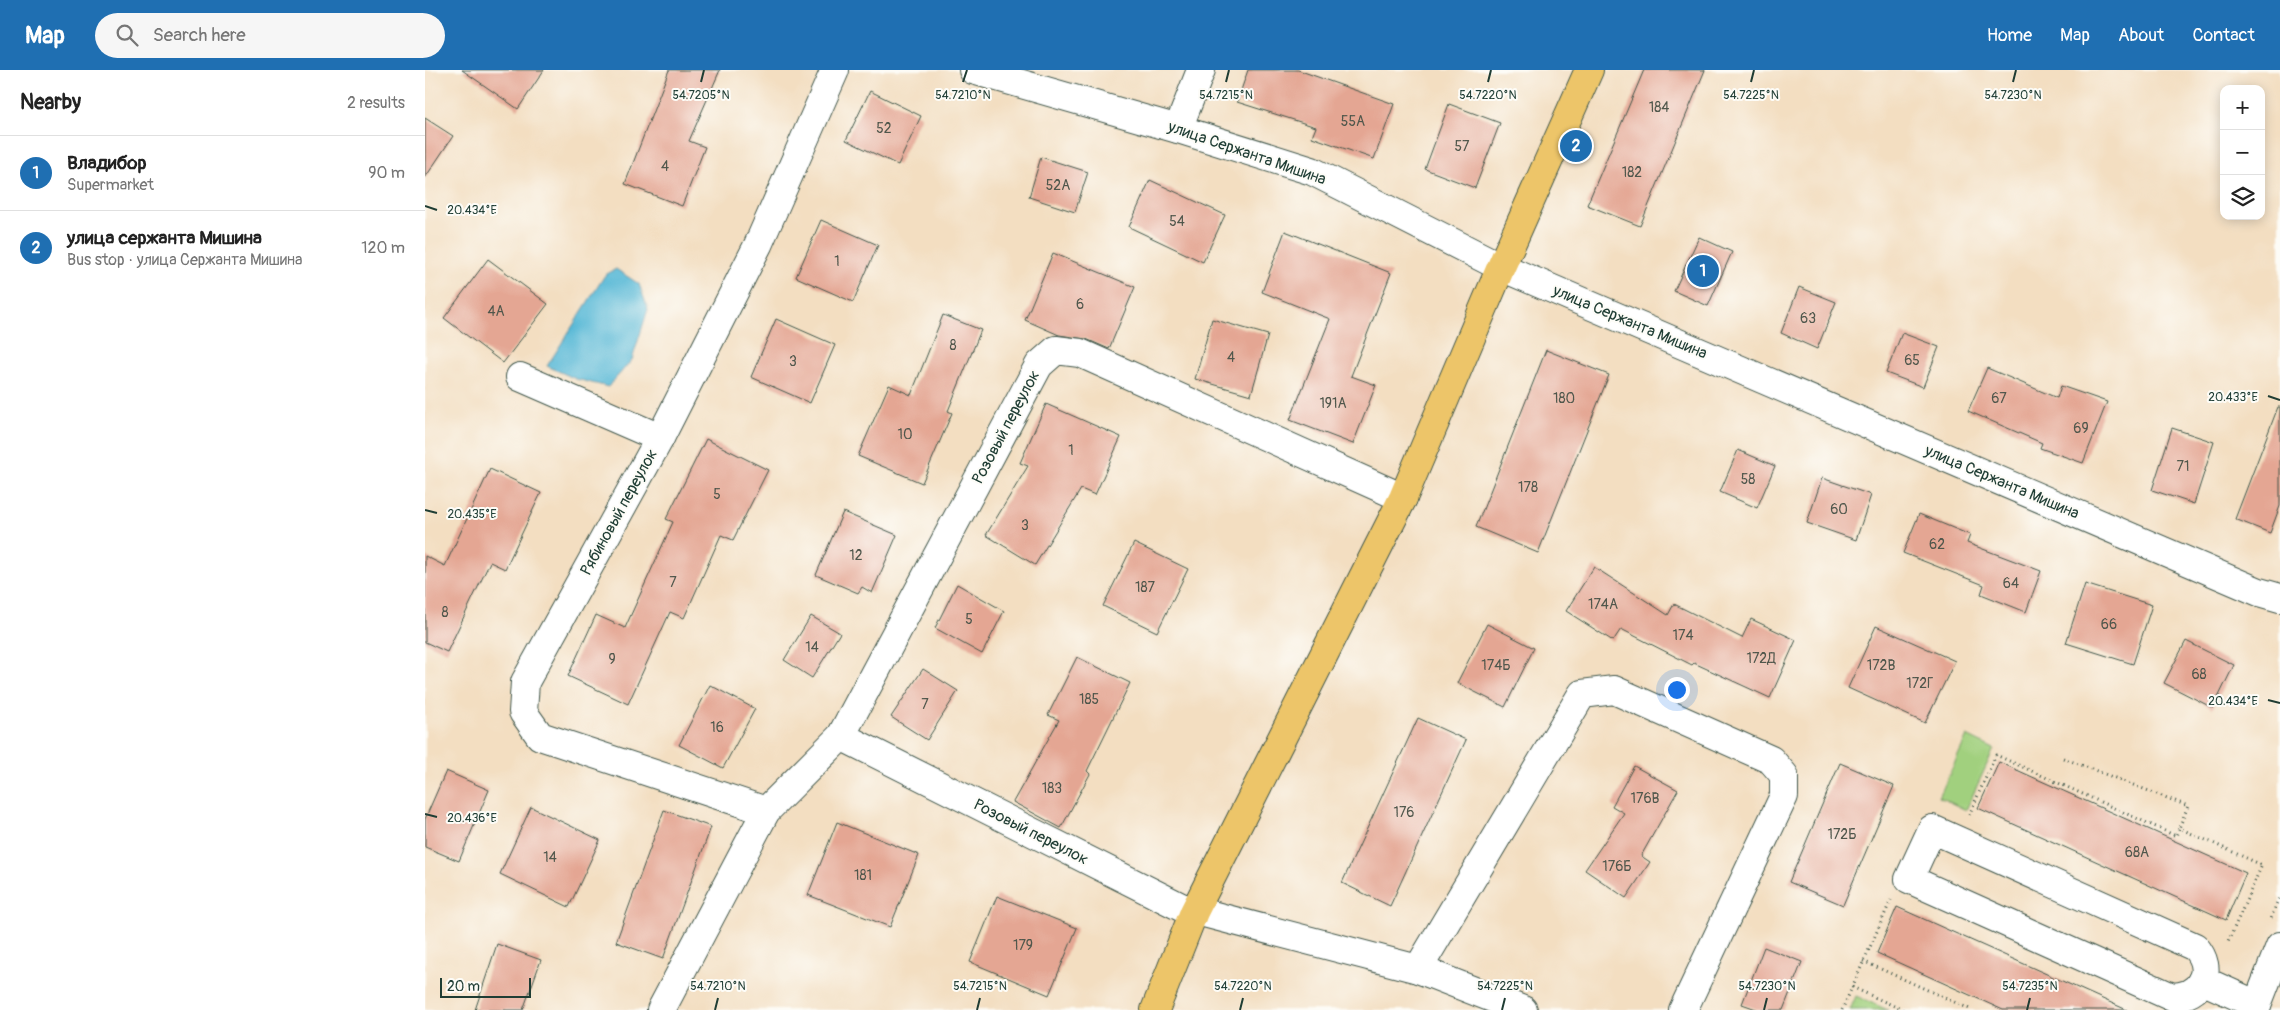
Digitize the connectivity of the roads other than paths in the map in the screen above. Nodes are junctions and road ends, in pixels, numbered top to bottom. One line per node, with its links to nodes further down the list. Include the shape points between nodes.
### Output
1 (835, 70): 8 (street, Рябиновый переулок, via 758,245)
2 (973, 70): 5 (street, улица Сержанта Мишина)
3 (1201, 70): 5 (street)
4 (1589, 70): 6 (main road)
5 (1178, 129): 6 (street, улица Сержанта Мишина, via 1311,171)
6 (1501, 267): 9 (main road); 10 (street, улица Сержанта Мишина, via 2250,589)
7 (520, 377): 8 (street)
8 (660, 438): 12 (street, Рябиновый переулок, via 525,682 523,712 540,736)
9 (1403, 498): 11 (street, Розовый переулок, via 1080,353 1056,350 1039,365); 13 (main road)
10 (2280, 598)
11 (841, 736): 12 (street, Розовый переулок); 13 (street, Розовый переулок)
12 (766, 811): 18 (street, Розовый переулок)
13 (1194, 912): 15 (street, Розовый переулок); 19 (main road)
14 (2280, 946): 17 (street)
15 (1418, 969): 20 (street, Розовый переулок); 21 (street, via 1582,694 1614,690 1771,760 1784,775 1784,796)
16 (2202, 980): 16 (street, via 2204,962 2195,947 1933,829 1909,879 2172,998 2191,993); 17 (street)
17 (2256, 1007)
18 (661, 1010)
19 (1155, 1010)
20 (1523, 1010)
21 (1683, 1010)

